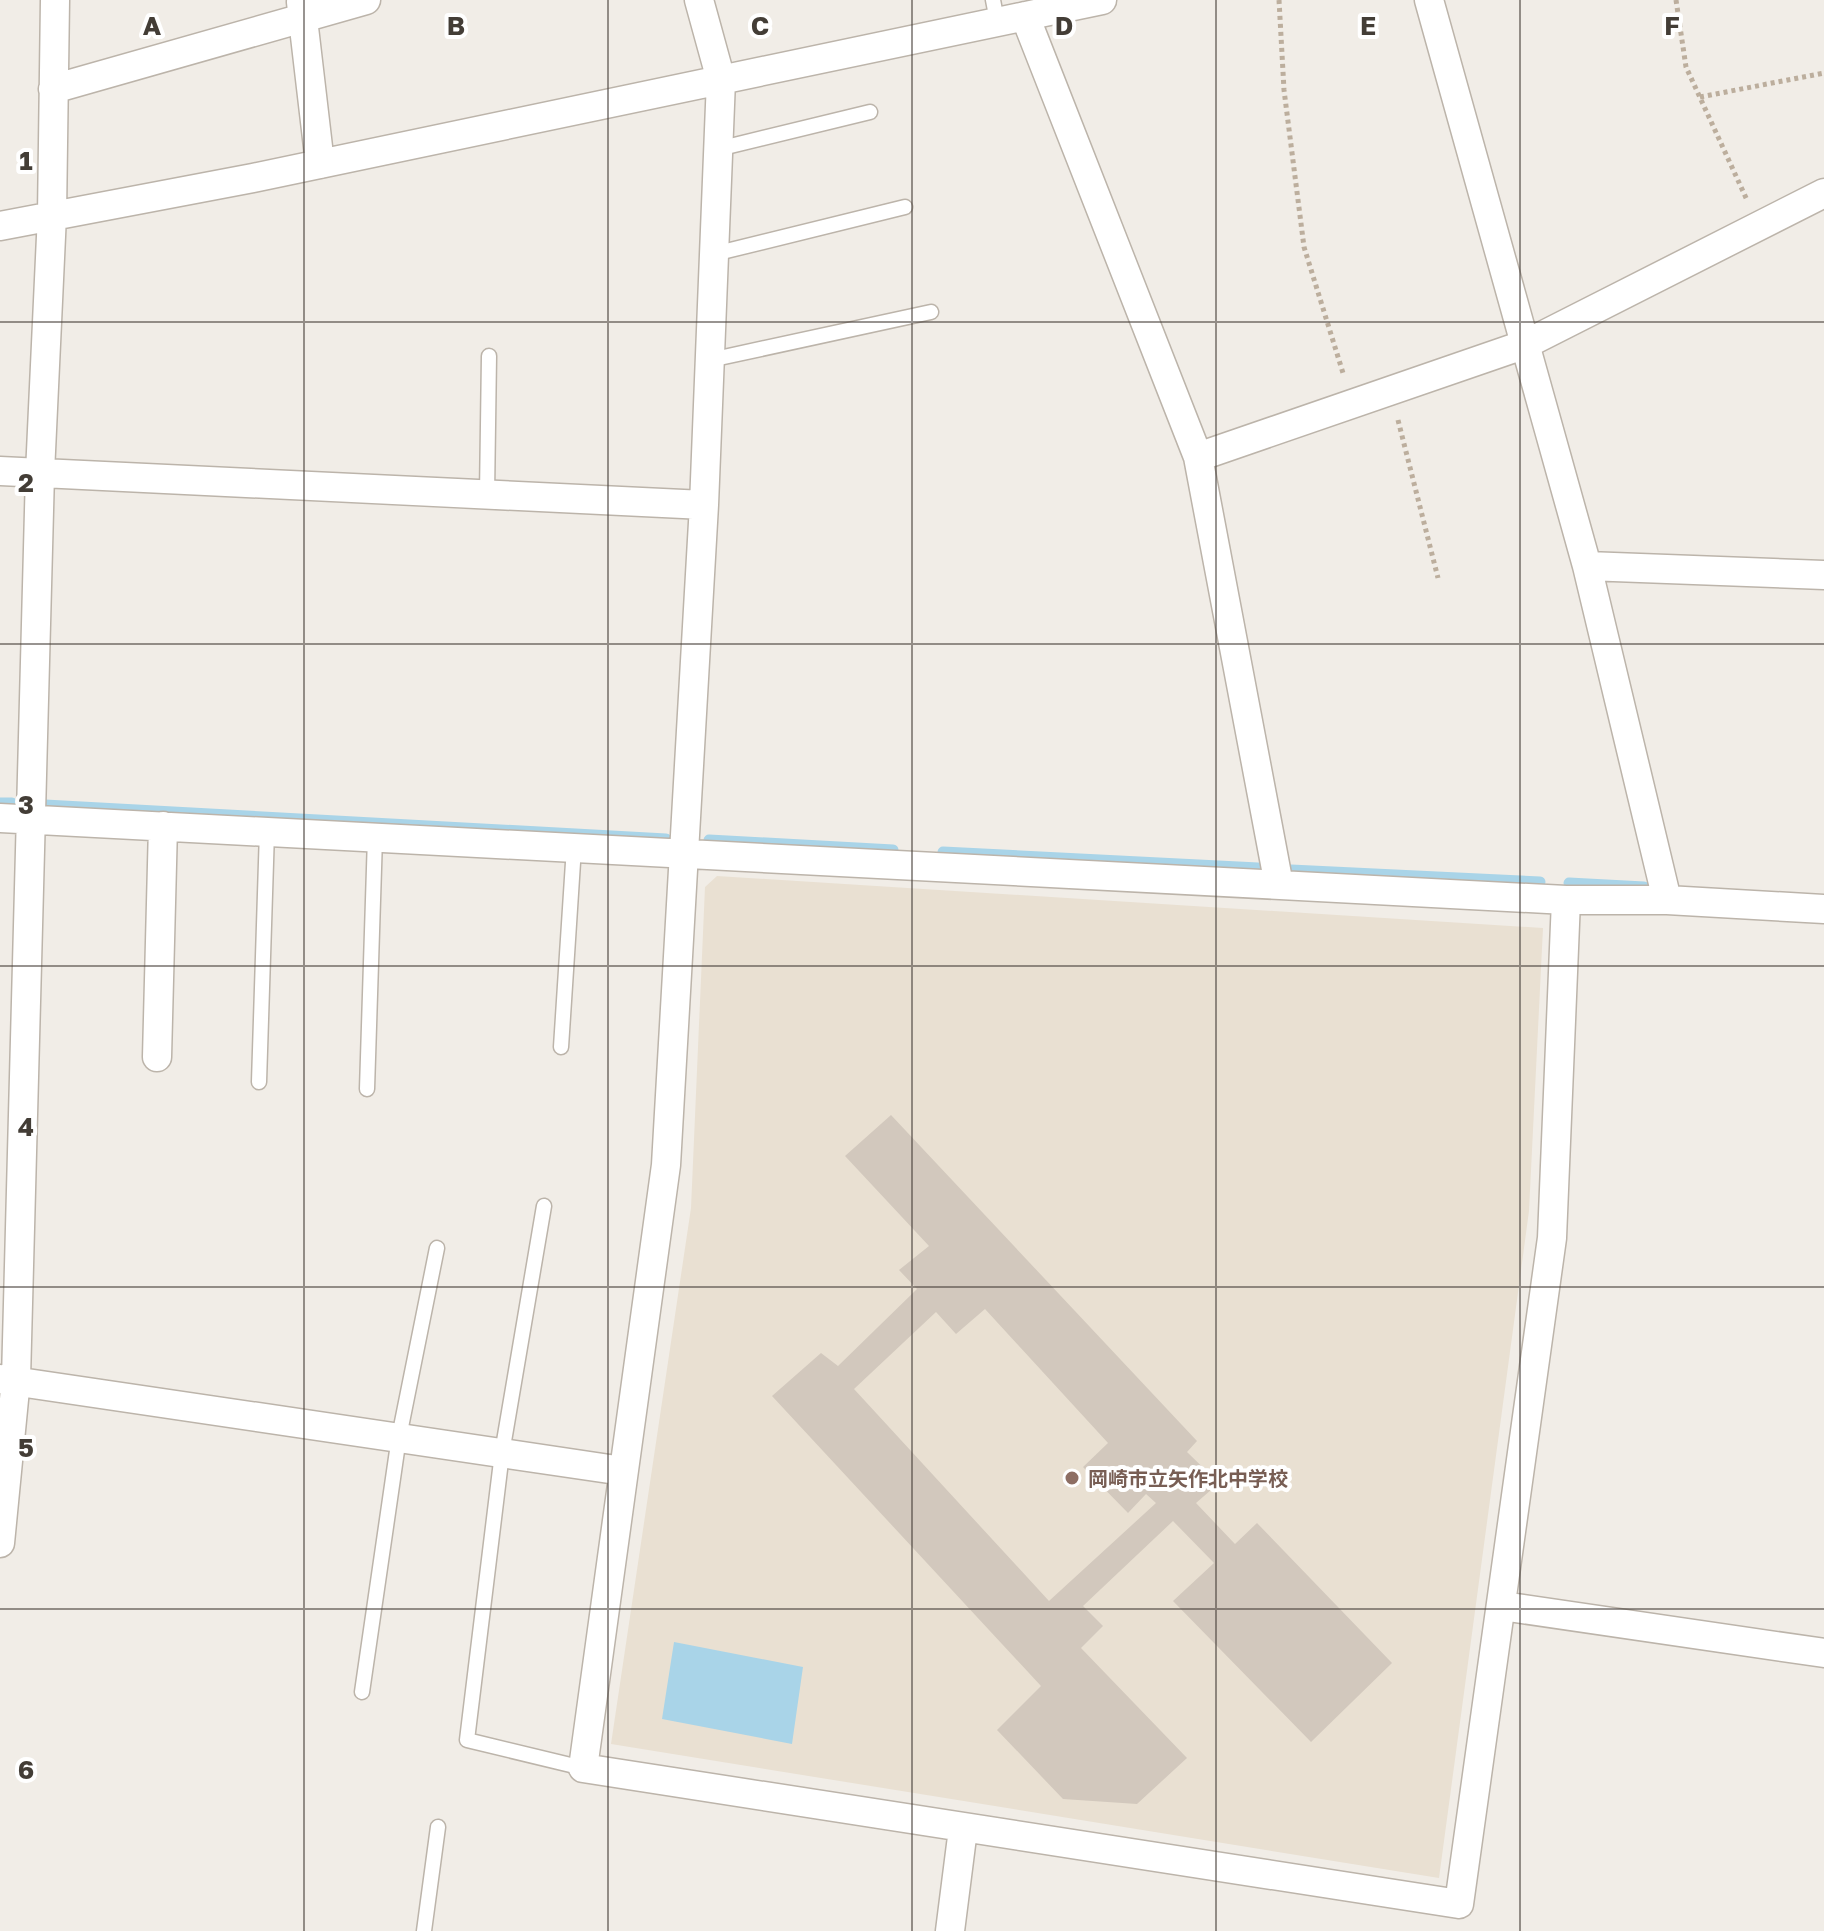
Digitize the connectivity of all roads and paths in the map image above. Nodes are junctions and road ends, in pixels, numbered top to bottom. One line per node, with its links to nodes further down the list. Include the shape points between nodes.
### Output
1 (55, 0): 12 (street)
2 (366, 0): 8 (street)
3 (699, 0): 11 (street)
4 (1102, 0): 9 (street)
5 (1279, 0): 28 (path, via 1284,90 1304,247)
6 (1429, 0): 24 (street)
7 (1676, 0): 13 (path, via 1686,67)
8 (301, 9): 12 (street); 16 (street)
9 (1005, 12): 11 (street); 29 (street)
10 (1824, 73): 13 (path)
11 (721, 80): 15 (street); 16 (street)
12 (53, 89): 19 (street)
13 (1700, 97): 21 (path)
14 (870, 112): 15 (lane)
15 (718, 149): 22 (street)
16 (320, 164): 19 (street)
17 (1824, 193): 21 (street)
18 (905, 207): 22 (lane)
19 (52, 215): 20 (street); 31 (street)
20 (0, 226)
21 (1759, 226): 24 (street)
22 (714, 254): 26 (street)
23 (931, 312): 26 (lane)
24 (1526, 344): 27 (street); 34 (street)
25 (489, 356): 32 (lane)
26 (710, 360): 33 (street)
27 (1390, 391): 28 (street); 36 (path)
28 (1352, 404): 29 (street)
29 (1198, 457): 44 (street)
30 (0, 471): 31 (street)
31 (40, 473): 32 (street); 38 (street)
32 (487, 494): 33 (street)
33 (704, 505): 43 (street)
34 (1587, 566): 35 (street); 46 (street)
35 (1824, 575)
36 (1438, 578)
37 (0, 818): 38 (street)
38 (30, 819): 39 (street); 54 (street)
39 (163, 826): 40 (street); 49 (street)
40 (267, 831): 41 (street); 50 (lane)
41 (375, 837): 42 (street); 51 (lane)
42 (574, 847): 43 (street); 48 (lane)
43 (684, 853): 44 (street); 57 (street, via 666,1165)
44 (1279, 885): 45 (street)
45 (1566, 900): 46 (street); 59 (street, via 1552,1238)
46 (1667, 900): 47 (street)
47 (1824, 909)
48 (561, 1047)
49 (157, 1057)
50 (259, 1082)
51 (367, 1089)
52 (544, 1206): 56 (lane)
53 (437, 1248): 55 (lane)
54 (8, 1379): 55 (street); 58 (street)
55 (399, 1437): 56 (street); 61 (lane)
56 (502, 1453): 57 (street); 62 (lane, via 467,1740)
57 (623, 1471): 62 (street)
58 (0, 1543)
59 (1502, 1606): 60 (street); 64 (street, via 1459,1904)
60 (1824, 1653)
61 (362, 1692)
62 (583, 1768): 64 (street)
63 (438, 1827): 65 (lane)
64 (963, 1829): 66 (street)
65 (424, 1931)
66 (950, 1931)

